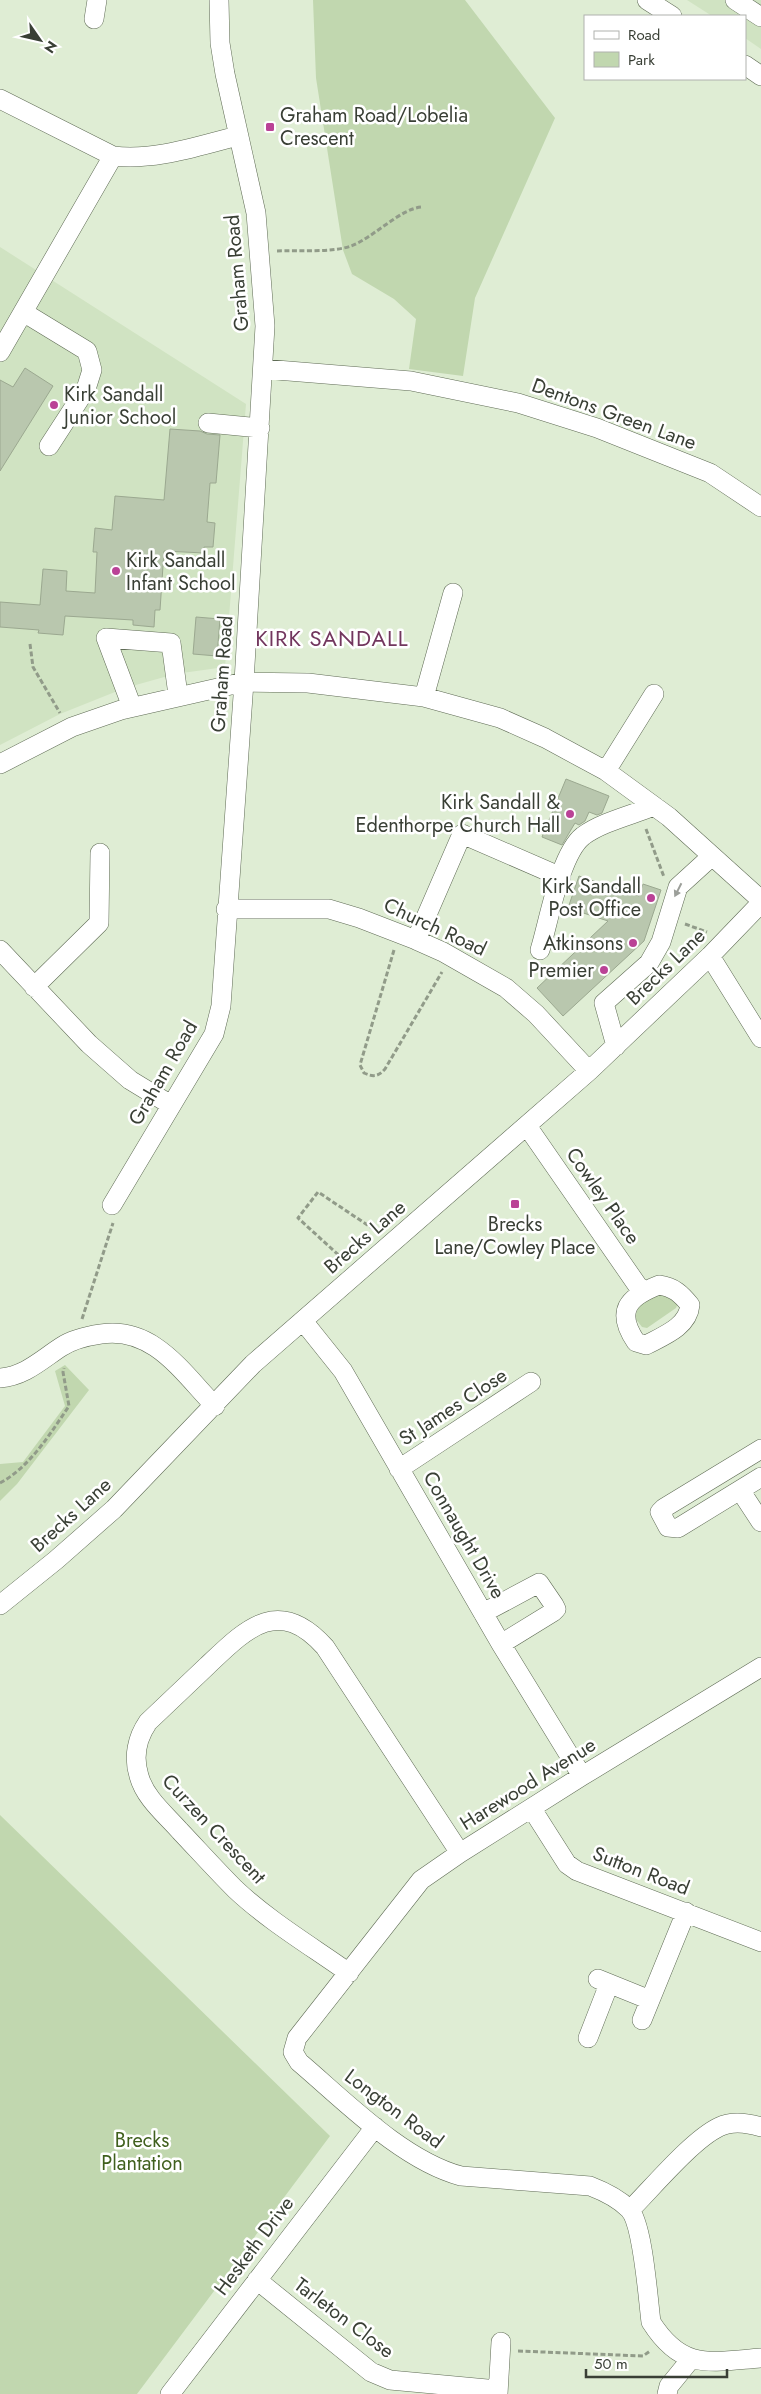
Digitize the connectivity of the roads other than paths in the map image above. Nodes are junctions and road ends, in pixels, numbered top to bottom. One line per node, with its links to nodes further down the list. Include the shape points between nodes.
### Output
1 (97, 0): 7 (street)
2 (219, 0): 11 (street, Graham Road, via 220,43)
3 (647, 0): 5 (street)
4 (735, 0): 6 (street)
5 (670, 15)
6 (761, 17)
7 (94, 19)
8 (746, 66): 9 (street)
9 (761, 76)
10 (0, 99): 12 (street)
11 (238, 136): 12 (street, via 164,154 132,158); 15 (street, Graham Road, via 256,213 265,326)
12 (113, 156): 13 (street)
13 (23, 312): 14 (street); 18 (street, via 86,351 92,370 86,390)
14 (0, 352)
15 (264, 369): 17 (street, Graham Road); 19 (street, Dentons Green Lane, via 411,381 518,403 596,428 710,473)
16 (208, 423): 17 (street)
17 (260, 428): 21 (street, Graham Road)
18 (49, 446)
19 (761, 507)
20 (453, 593): 24 (street)
21 (244, 682): 23 (street); 24 (street, via 308,683); 33 (street, Graham Road)
22 (654, 694): 27 (street)
23 (178, 695): 25 (street); 25 (street, via 171,643 106,638)
24 (424, 698): 27 (street, via 500,718)
25 (132, 707): 26 (street, via 72,726)
26 (0, 764)
27 (606, 771): 28 (street)
28 (647, 809): 30 (street); 31 (street, via 582,837 571,849)
29 (100, 853): 38 (street, via 99,922)
30 (712, 856): 32 (street); 40 (street, one-way to 40, via 678,887 661,942 649,963 604,1003)
31 (561, 877): 34 (street, via 462,834); 36 (street)
32 (761, 901): 37 (street, Brecks Lane)
33 (226, 909): 34 (street, Church Road, via 329,909); 42 (street, Graham Road, via 221,1006 214,1034)
34 (408, 936): 41 (street, Church Road, via 506,988 536,1014)
35 (0, 950): 38 (street)
36 (540, 950)
37 (710, 956): 39 (street); 40 (street, Brecks Lane)
38 (34, 987): 42 (street, via 89,1044 130,1080)
39 (761, 1038)
40 (616, 1046): 41 (street, Brecks Lane)
41 (589, 1071): 43 (street, Brecks Lane)
42 (172, 1105): 44 (street, Graham Road)
43 (527, 1126): 45 (street, Cowley Place); 46 (street, Brecks Lane)
44 (112, 1205)
45 (642, 1292)
46 (303, 1320): 49 (street, Brecks Lane, via 253,1364); 51 (street, Connaught Drive, via 343,1371)
47 (1, 1373): 49 (street, via 25,1372 62,1346 86,1336 114,1332 132,1334 151,1342)
48 (531, 1382): 51 (street, St James Close)
49 (215, 1406): 55 (street, Brecks Lane, via 114,1508)
50 (761, 1449): 53 (street, via 664,1508 660,1512 661,1517 668,1527 678,1528)
51 (399, 1469): 56 (street, Connaught Drive)
52 (761, 1477): 53 (street)
53 (740, 1490): 54 (street)
54 (761, 1522)
55 (0, 1605)
56 (483, 1613): 57 (street, Connaught Drive); 57 (street, via 539,1583 554,1605 556,1609 553,1612)
57 (501, 1644): 59 (street, Connaught Drive)
58 (761, 1667): 59 (street, Harewood Avenue)
59 (582, 1776): 60 (street, Harewood Avenue)
60 (532, 1809): 61 (street, Harewood Avenue); 62 (street, Sutton Road, via 568,1864 577,1871)
61 (460, 1853): 64 (street, Harewood Avenue, via 421,1880); 64 (street, Curzen Crescent, via 325,1646 304,1627 277,1620 245,1631 148,1722 141,1733 136,1759 144,1790 236,1889)
62 (686, 1912): 63 (street, Sutton Road); 65 (street)
63 (761, 1942)
64 (349, 1973): 68 (street, Longton Road, via 297,2038 292,2052 299,2062)
65 (650, 2000): 66 (street); 67 (street, via 604,1982)
66 (642, 2020)
67 (588, 2038)
68 (374, 2127): 70 (street, Longton Road, via 442,2171 461,2176 590,2186); 71 (street, Hesketh Drive)
69 (761, 2127): 70 (street, via 739,2123 720,2126 702,2137)
70 (630, 2210): 74 (street, via 641,2240 651,2322 666,2342)
71 (257, 2280): 75 (street, Tarleton Close, via 371,2372 390,2380); 76 (street, Hesketh Drive)
72 (501, 2346): 75 (street, Tarleton Close)
73 (761, 2358): 74 (street, via 710,2362)
74 (691, 2359): 77 (street, via 669,2386)
75 (498, 2392)
76 (170, 2394)
77 (667, 2394)

